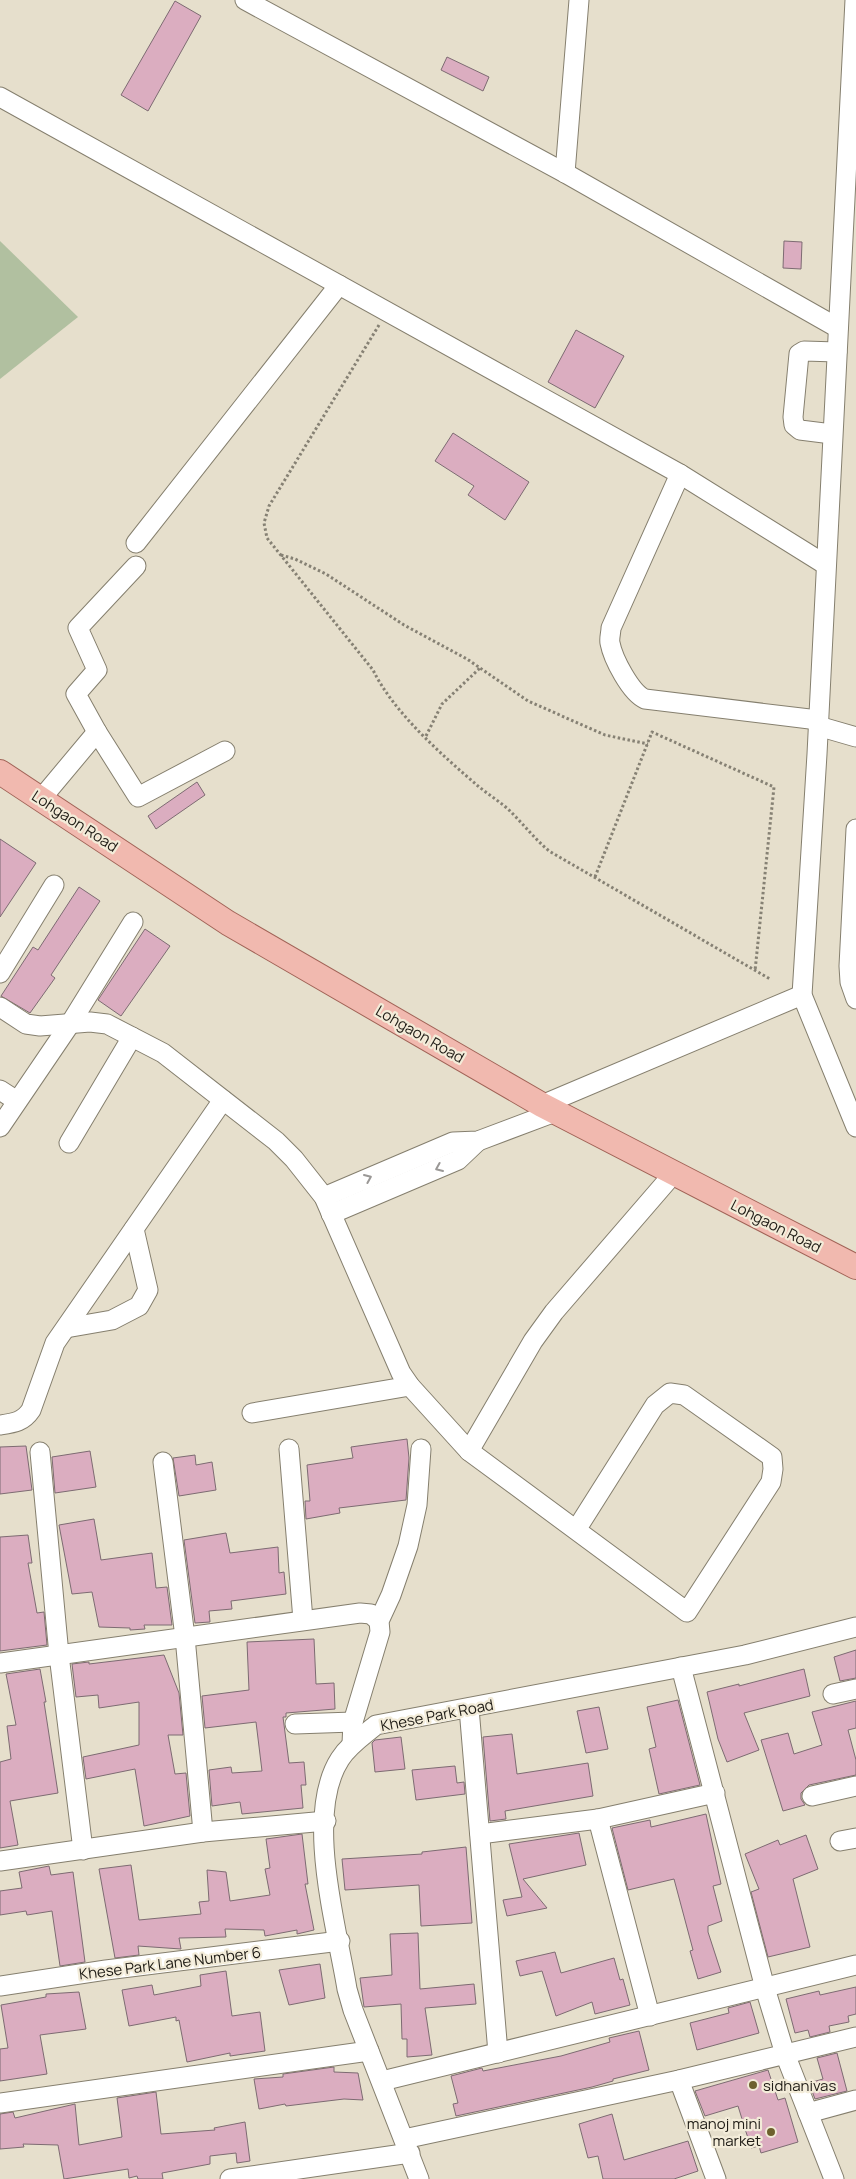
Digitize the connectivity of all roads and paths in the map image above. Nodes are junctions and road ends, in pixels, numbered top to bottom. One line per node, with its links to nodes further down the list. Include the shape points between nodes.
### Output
1 (245, 0): 5 (street)
2 (579, 0): 5 (street)
3 (855, 0): 8 (street)
4 (0, 97): 6 (street)
5 (565, 173): 8 (street)
6 (339, 285): 7 (street); 12 (street)
7 (387, 312): 11 (street); 13 (path, via 269,506 264,523 267,538)
8 (838, 328): 9 (street)
9 (836, 352): 10 (street); 10 (street, via 804,351 799,354 793,417 794,425 800,430)
10 (832, 434): 14 (street)
11 (680, 474): 14 (street); 17 (street, via 611,628 613,651 632,689 645,699)
12 (136, 544)
13 (280, 556): 16 (path, via 295,558 326,574 404,625); 19 (path, via 374,670 399,710)
14 (826, 565): 17 (street)
15 (136, 566): 18 (street, via 78,628 97,670 76,694)
16 (480, 668): 19 (path, via 442,704); 21 (path, via 528,701 574,723 605,735)
17 (818, 723): 20 (street); 32 (street)
18 (97, 732): 22 (street, via 138,797); 24 (street)
19 (426, 736): 26 (path, via 549,851)
20 (856, 737)
21 (648, 744): 26 (path); 29 (path, via 652,732 774,787)
22 (224, 751)
23 (0, 772): 24 (main road, Lohgaon Road)
24 (41, 799): 40 (main road, Lohgaon Road, via 228,923)
25 (856, 829): 33 (street, via 849,966)
26 (595, 877): 29 (path)
27 (54, 885): 30 (street)
28 (133, 922): 35 (street)
29 (755, 971): 31 (path)
30 (0, 973)
31 (770, 979)
32 (802, 996): 40 (street); 42 (street)
33 (856, 999)
34 (0, 1007): 35 (street, via 26,1024)
35 (70, 1024): 36 (street, via 107,1024); 39 (street)
36 (132, 1037): 38 (street, via 163,1053); 44 (street)
37 (0, 1090): 39 (street)
38 (223, 1100): 46 (street, via 276,1141); 48 (street)
39 (17, 1101): 41 (street)
40 (549, 1108): 43 (street); 45 (main road, Lohgaon Road)
41 (0, 1127)
42 (856, 1128)
43 (478, 1140): 46 (street, one-way to 43, via 453,1142); 47 (street, one-way to 47, via 458,1160)
44 (68, 1143)
45 (674, 1173): 49 (main road, Lohgaon Road); 56 (street, via 554,1312 533,1341)
46 (324, 1197): 47 (street)
47 (332, 1214): 51 (street)
48 (134, 1229): 50 (street); 50 (street, via 148,1290 139,1306 112,1320)
49 (856, 1267)
50 (66, 1328): 53 (street, via 55,1343 25,1419)
51 (410, 1386): 52 (street); 56 (street)
52 (252, 1413)
53 (0, 1425)
54 (289, 1448): 60 (street)
55 (421, 1449): 61 (street, via 417,1505 408,1546)
56 (469, 1451): 59 (street)
57 (40, 1452): 64 (street)
58 (163, 1462): 63 (street)
59 (576, 1530): 59 (street, via 687,1612 771,1482 772,1457 684,1395 670,1393 655,1405)
60 (302, 1620): 61 (street, via 366,1613); 63 (street)
61 (379, 1621): 70 (street, via 380,1632)
62 (856, 1627): 66 (street, Khese Park Road)
63 (185, 1638): 64 (street); 78 (street)
64 (59, 1655): 65 (street); 80 (street)
65 (0, 1663)
66 (681, 1667): 69 (street, Khese Park Road); 74 (street)
67 (856, 1689): 68 (street)
68 (833, 1694)
69 (469, 1708): 72 (street, Khese Park Road, via 376,1725); 79 (street)
70 (353, 1722): 71 (street); 72 (street)
71 (295, 1724)
72 (352, 1744): 77 (street, Khese Park Road, via 330,1780)
73 (856, 1786): 75 (street)
74 (715, 1793): 76 (street); 85 (street)
75 (812, 1796)
76 (598, 1820): 79 (street); 86 (street)
77 (326, 1821): 78 (street); 82 (street, Khese Park Road, via 324,1850)
78 (203, 1832): 80 (street)
79 (480, 1834): 89 (street)
80 (83, 1850): 81 (street)
81 (0, 1861)
82 (340, 1941): 84 (street, Khese Park Lane Number 6); 88 (street, Khese Park Road, via 353,2010)
83 (856, 1965): 85 (street)
84 (0, 1986)
85 (765, 1988): 86 (street); 90 (street)
86 (650, 2016): 89 (street)
87 (856, 2037): 90 (street)
88 (369, 2051): 92 (street, Khese Park Road); 94 (street)
89 (498, 2053): 92 (street)
90 (785, 2054): 91 (street); 95 (street)
91 (679, 2080): 96 (street); 99 (street)
92 (382, 2081): 96 (street, Khese Park Road)
93 (856, 2100): 95 (street)
94 (0, 2103)
95 (808, 2113): 100 (street)
96 (407, 2146): 97 (street); 98 (street, Khese Park Road)
97 (230, 2179)
98 (419, 2179)
99 (716, 2179)
100 (834, 2179)

